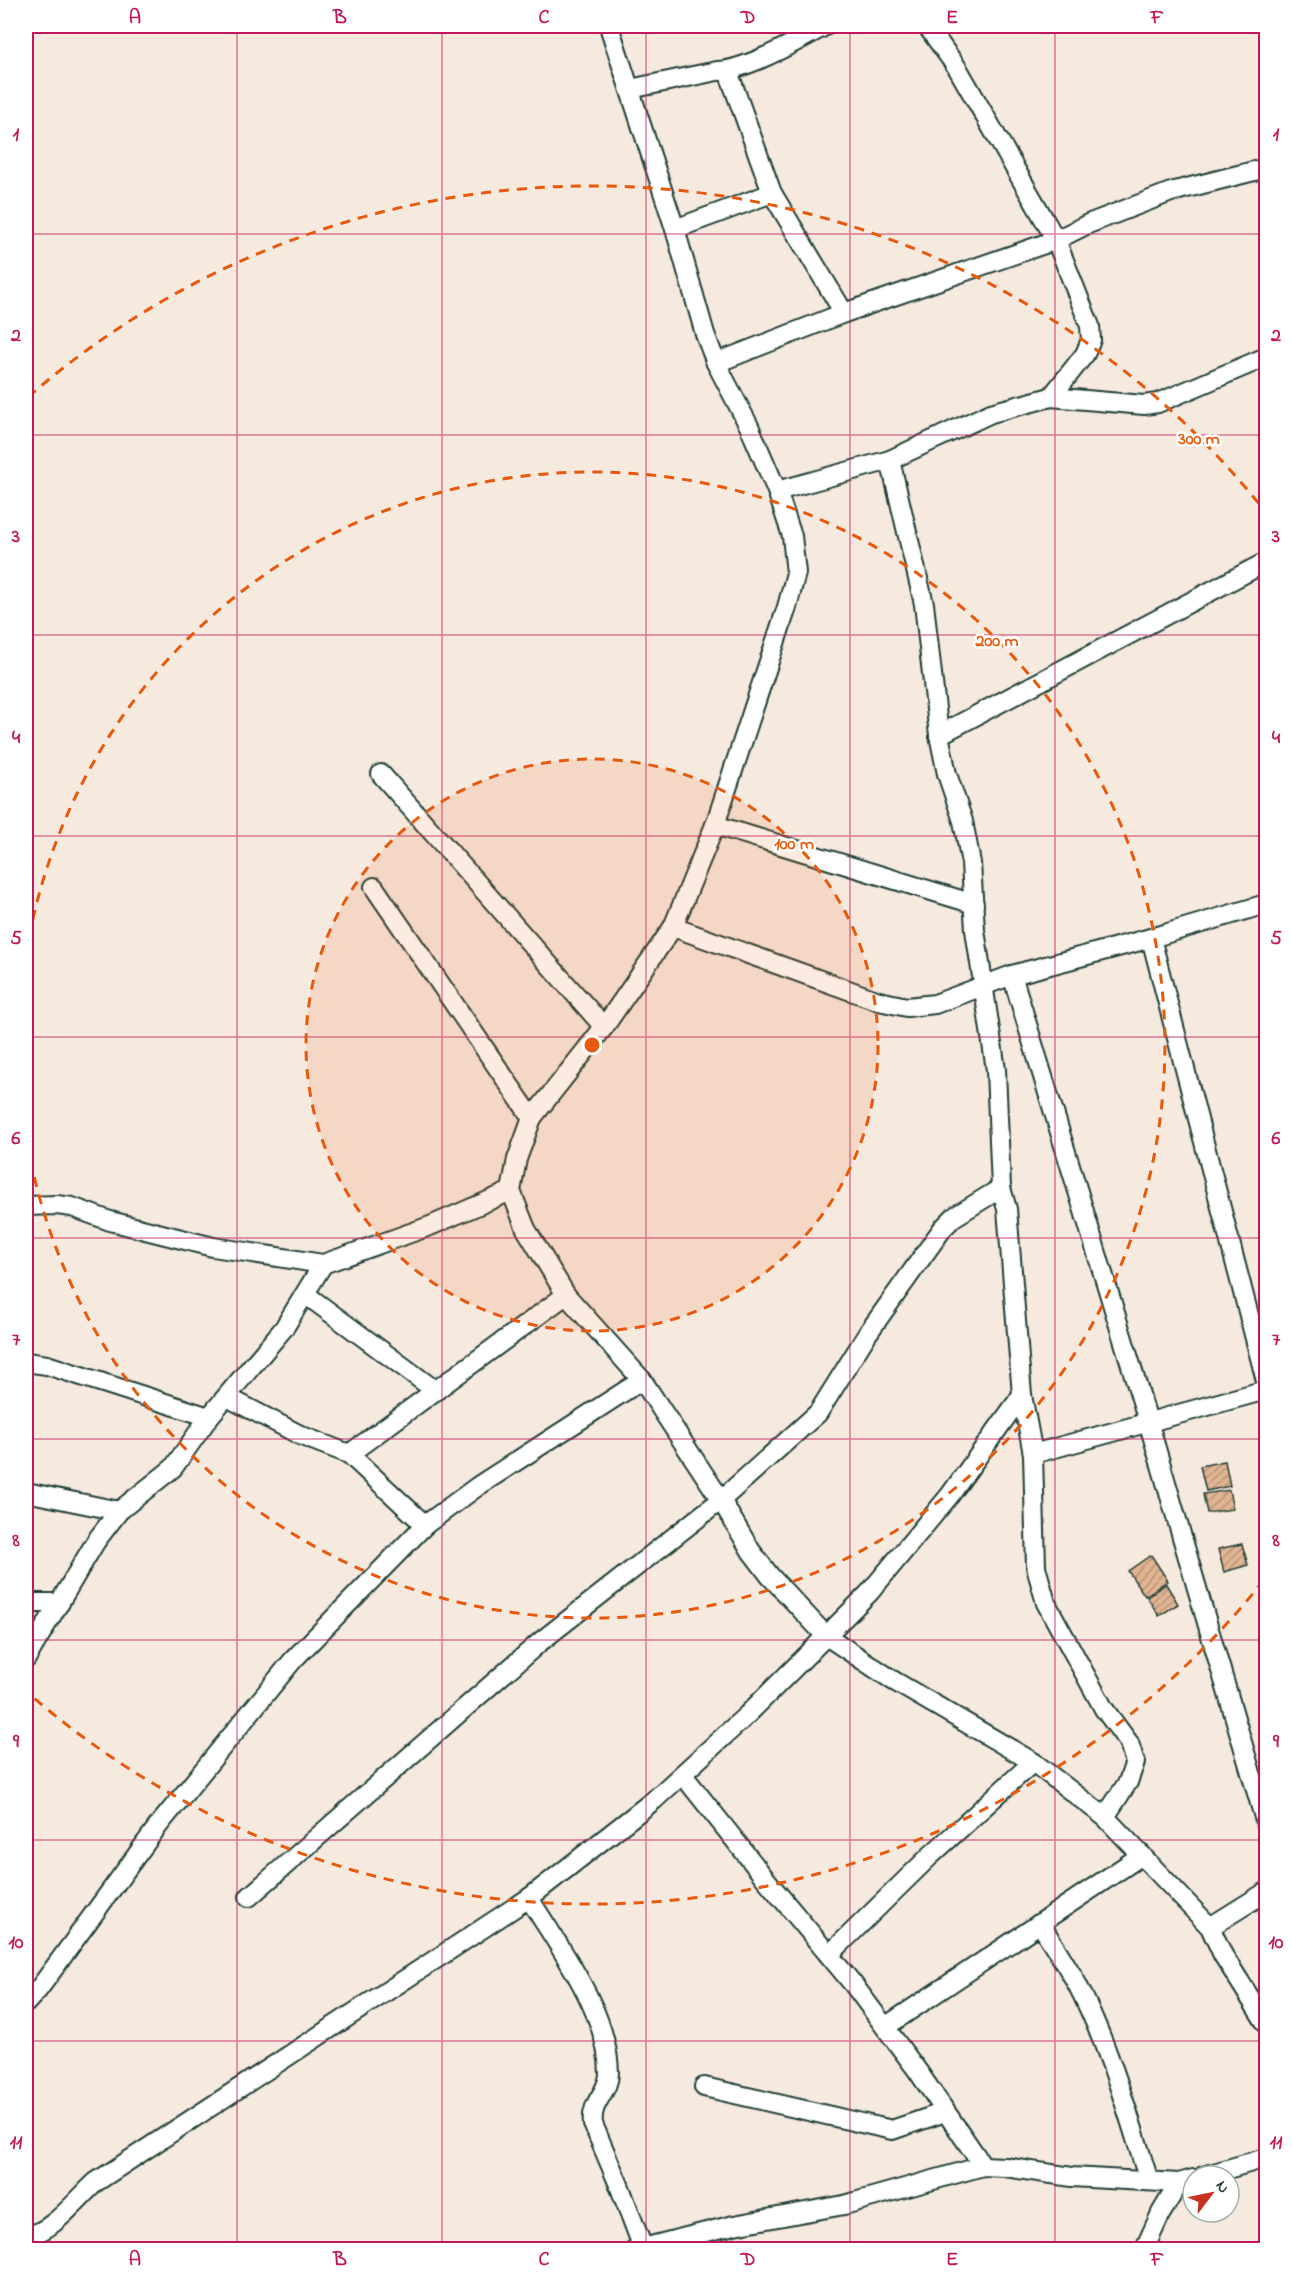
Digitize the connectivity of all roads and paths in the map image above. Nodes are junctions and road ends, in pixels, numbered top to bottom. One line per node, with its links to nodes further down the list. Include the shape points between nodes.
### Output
1 (609, 26): 5 (street)
2 (825, 26): 4 (street)
3 (927, 26): 9 (street, via 958,69)
4 (728, 71): 5 (street); 7 (street)
5 (630, 89): 8 (street)
6 (1266, 168): 9 (street, via 1171,192)
7 (772, 192): 8 (street); 10 (street)
8 (675, 229): 12 (street)
9 (1056, 240): 10 (street); 13 (street, via 1090,326 1091,340 1085,354)
10 (844, 312): 12 (street)
11 (1266, 357): 13 (street, via 1158,403)
12 (716, 363): 15 (street)
13 (1051, 397): 14 (street, via 991,413)
14 (890, 460): 15 (street); 17 (street, via 924,604)
15 (777, 491): 19 (street, via 792,536 796,573)
16 (1266, 562): 17 (street)
17 (939, 735): 21 (street, via 963,821)
18 (381, 774): 27 (street)
19 (715, 825): 21 (street); 23 (street)
20 (374, 887): 28 (street)
21 (974, 904): 26 (street)
22 (1266, 904): 24 (street)
23 (673, 927): 26 (street, via 879,1001 907,1007 935,1004); 27 (street)
24 (1151, 938): 25 (street); 37 (street)
25 (1012, 975): 26 (street); 43 (street)
26 (984, 985): 29 (street, via 996,1070)
27 (604, 1027): 28 (street)
28 (532, 1118): 30 (street, via 517,1159)
29 (1001, 1188): 40 (street, via 1007,1209); 47 (street, via 954,1216 943,1228 868,1333 818,1413)
30 (511, 1191): 32 (street, via 430,1226); 34 (street, via 526,1229)
31 (26, 1206): 32 (street, via 57,1204 213,1247)
32 (323, 1263): 33 (street)
33 (305, 1294): 39 (street); 41 (street, via 284,1328)
34 (566, 1295): 36 (street); 39 (street)
35 (26, 1362): 42 (street, via 47,1365)
36 (642, 1380): 47 (street); 49 (street)
37 (1266, 1381)
38 (1266, 1390): 43 (street)
39 (436, 1391): 44 (street)
40 (1023, 1395): 45 (street); 52 (street, via 950,1496 869,1593)
41 (227, 1397): 42 (street); 44 (street, via 302,1437)
42 (209, 1417): 48 (street, via 173,1468)
43 (1148, 1421): 45 (street); 57 (street)
44 (350, 1454): 49 (street)
45 (1033, 1454): 56 (street, via 1036,1567 1046,1602 1104,1709 1129,1743 1135,1762 1128,1782)
46 (26, 1492): 48 (street)
47 (721, 1500): 52 (street, via 770,1576); 60 (street, via 540,1642)
48 (119, 1511): 50 (street, via 96,1541)
49 (425, 1525): 65 (street, via 293,1660 158,1826)
50 (60, 1603): 51 (street); 53 (street)
51 (26, 1604)
52 (825, 1635): 54 (street, via 894,1681); 55 (street)
53 (26, 1659)
54 (1033, 1762): 56 (street); 64 (street)
55 (683, 1775): 61 (street); 64 (street)
56 (1106, 1816): 58 (street)
57 (1266, 1824)
58 (1142, 1855): 62 (street); 63 (street)
59 (1266, 1892): 63 (street)
60 (249, 1897)
61 (529, 1898): 76 (street, via 96,2182 53,2224 34,2235); 77 (street, via 589,1997 598,2022 609,2076 591,2113)
62 (1040, 1923): 67 (street); 73 (street, via 1091,2013)
63 (1210, 1927): 66 (street)
64 (829, 1955): 67 (street)
65 (26, 2003)
66 (1266, 2023)
67 (885, 2027): 69 (street)
68 (704, 2087): 69 (street, via 892,2130)
69 (945, 2112): 72 (street)
70 (1266, 2157): 71 (street)
71 (1241, 2165)
72 (983, 2166): 73 (street); 77 (street, via 844,2205 734,2225)
73 (1149, 2181): 74 (street)
74 (1181, 2181)
75 (1181, 2187): 78 (street, via 1161,2212)
76 (26, 2235)
77 (639, 2249)
78 (1144, 2250)

